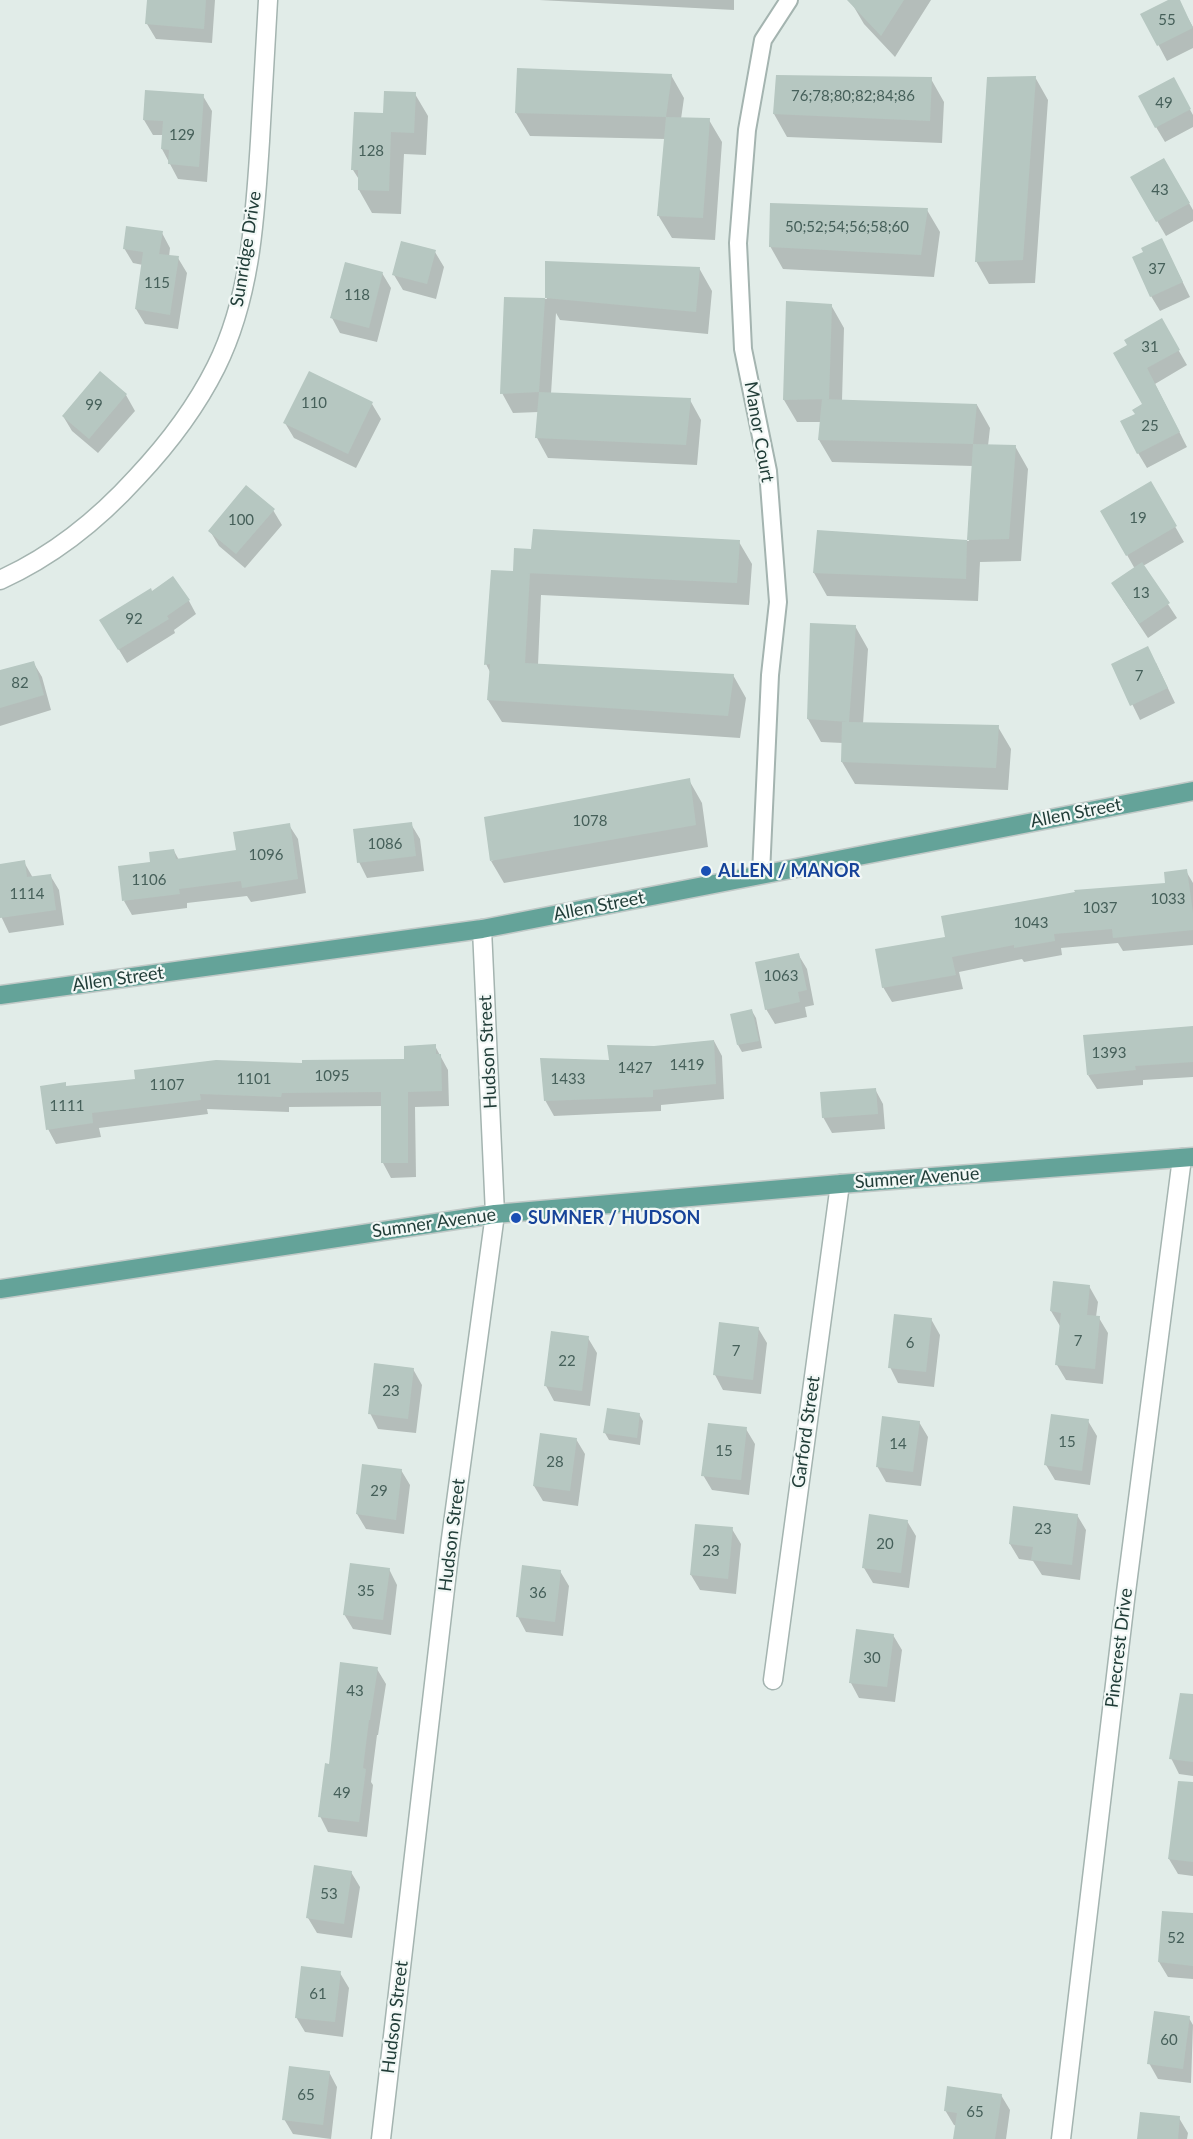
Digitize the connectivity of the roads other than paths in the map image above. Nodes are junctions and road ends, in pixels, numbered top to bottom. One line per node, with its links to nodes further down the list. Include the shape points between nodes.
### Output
1 (268, 0): 3 (street, Sunridge Drive, via 257,191 249,256 236,315 217,365 165,445 124,491 64,544)
2 (789, 0): 5 (lane, Manor Court, via 763,40 747,130 738,243 743,349 768,471 778,602 770,675)
3 (0, 580)
4 (1193, 791): 5 (main road, Allen Street)
5 (761, 874): 6 (main road, Allen Street)
6 (482, 929): 7 (main road, Allen Street); 10 (street, Hudson Street)
7 (0, 995)
8 (1188, 1158): 9 (main road, Sumner Avenue); 14 (street, Pinecrest Drive, via 1123,1612)
9 (840, 1184): 10 (main road, Sumner Avenue); 12 (street, Garford Street)
10 (495, 1214): 11 (main road, Sumner Avenue); 13 (street, Hudson Street, via 450,1546)
11 (0, 1289)
12 (773, 1680)
13 (381, 2139)
14 (1061, 2139)

